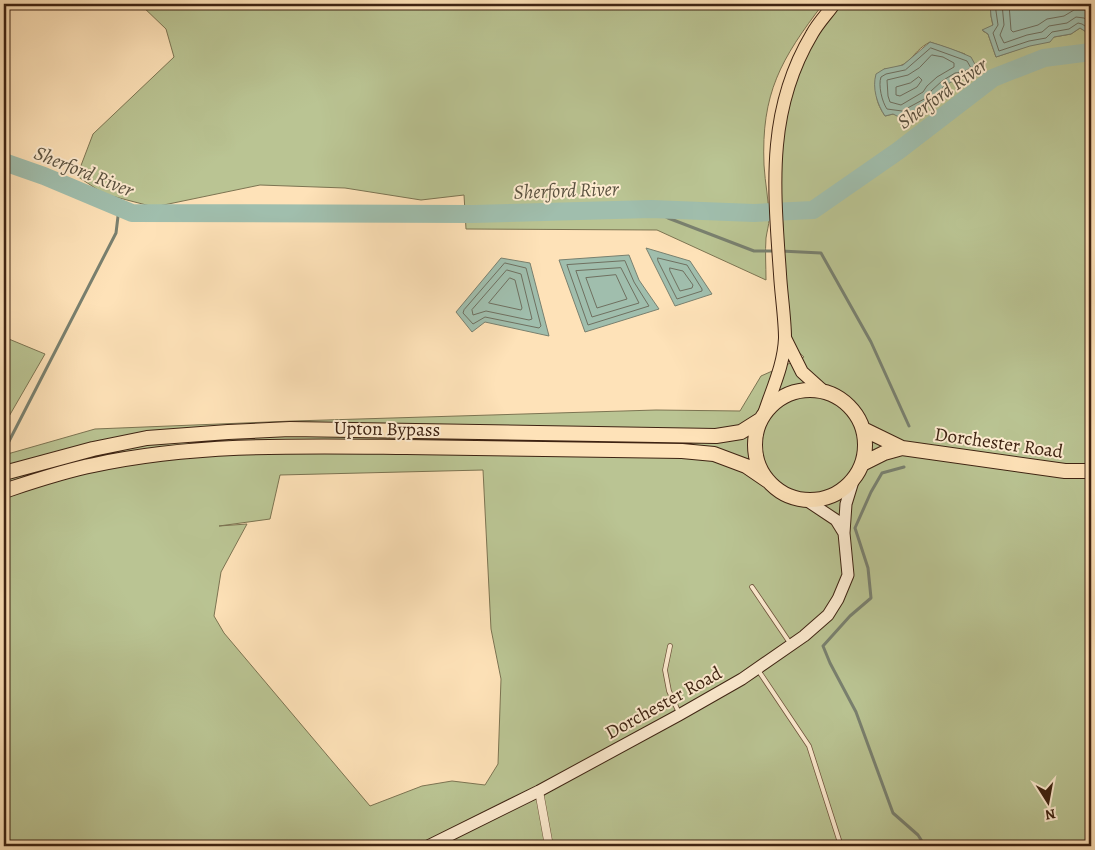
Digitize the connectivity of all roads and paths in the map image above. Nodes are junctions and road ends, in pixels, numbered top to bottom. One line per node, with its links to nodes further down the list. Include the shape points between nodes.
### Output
1 (834, 4): 2 (main road, via 812,33 790,80 779,117 775,201)
2 (785, 338): 3 (main road, via 800,370); 4 (main road, via 779,374)
3 (822, 390): 4 (highway, via 786,394); 5 (highway, via 848,404)
4 (763, 415): 9 (highway, Upton Bypass, via 741,432 716,436 290,429 146,438 93,448); 11 (highway, via 754,445 758,464)
5 (864, 429): 6 (highway, Dorchester Road); 7 (highway, via 866,447)
6 (902, 448): 7 (highway, Dorchester Road); 8 (highway, Dorchester Road)
7 (862, 464): 10 (highway)
8 (1091, 472)
9 (4, 473)
10 (854, 478): 13 (highway, via 841,491 824,498); 14 (main road, Dorchester Road, via 846,504)
11 (768, 481): 12 (highway, Upton Bypass, via 746,466 714,454 682,451 288,446 142,456 50,475); 13 (highway, via 785,494)
12 (4, 491)
13 (806, 500): 14 (main road, via 836,520)
14 (844, 533): 16 (main road, Dorchester Road, via 848,575 838,598 828,615)
15 (752, 587): 16 (lane)
16 (791, 645): 18 (main road, Dorchester Road)
17 (670, 646): 19 (lane, via 665,670 669,691)
18 (757, 668): 19 (main road, Dorchester Road); 23 (lane, via 809,746)
19 (680, 715): 20 (main road, Dorchester Road)
20 (540, 791): 21 (main road, Dorchester Road); 22 (street)
21 (428, 846)
22 (549, 846)
23 (841, 846)

